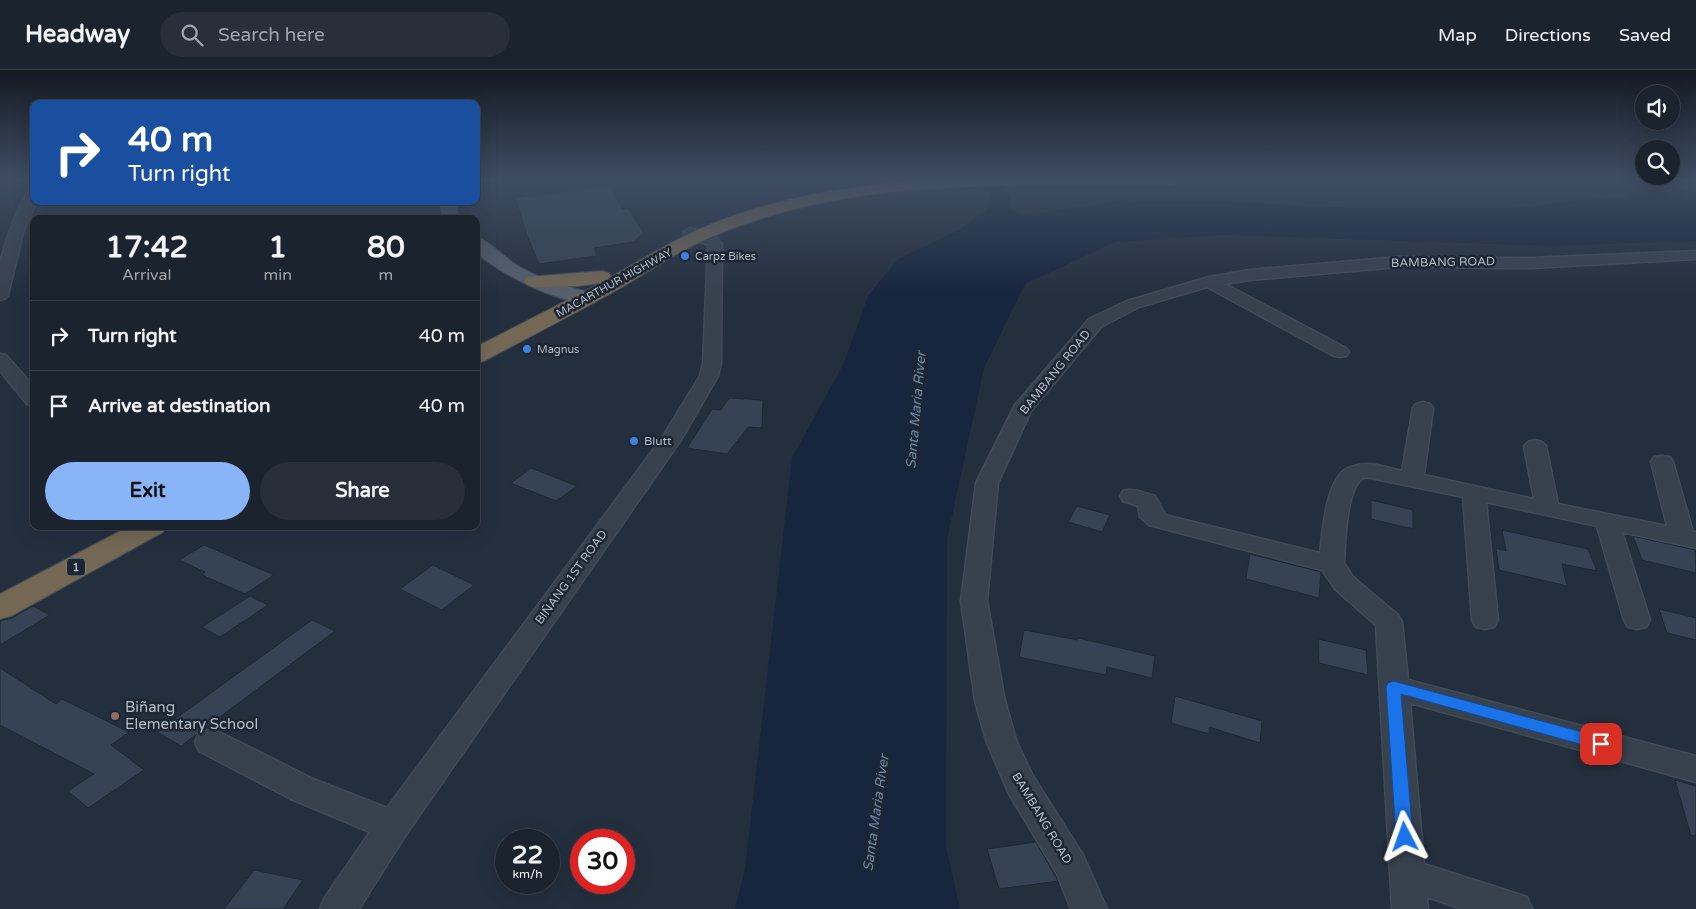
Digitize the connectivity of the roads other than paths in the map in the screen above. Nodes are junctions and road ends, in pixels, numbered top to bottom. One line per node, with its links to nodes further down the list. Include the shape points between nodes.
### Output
1 (22, 219): 10 (street)
2 (741, 219): 3 (highway, MACARTHUR HIGHWAY)
3 (696, 233): 7 (highway, MACARTHUR HIGHWAY); 11 (highway, MACARTHUR HIGHWAY); 36 (street, BIÑANG 1ST ROAD, via 714,242 716,250 713,269 714,336 708,376 671,440)
4 (480, 247): 8 (main road, via 519,276)
5 (1696, 255): 9 (street, BAMBANG ROAD, via 1532,263 1399,262 1250,275)
6 (480, 267): 11 (main road, via 501,281)
7 (602, 277): 8 (highway); 11 (highway, MACARTHUR HIGHWAY)
8 (534, 281): 11 (main road)
9 (1209, 282): 13 (street); 39 (street, BAMBANG ROAD, via 1133,304 1095,323 1022,409 987,483 974,601 990,701 1002,743 1020,784 1071,866)
10 (0, 295)
11 (571, 300): 12 (highway, MACARTHUR HIGHWAY); 14 (highway, MACARTHUR HIGHWAY)
12 (480, 340)
13 (1340, 352)
14 (480, 354)
15 (0, 359): 16 (street)
16 (30, 395)
17 (1424, 408): 20 (street)
18 (1535, 446): 23 (street)
19 (1662, 462): 27 (street)
20 (1412, 479): 21 (street); 28 (street, via 1371,471 1352,475 1342,491)
21 (1474, 492): 23 (street); 31 (street)
22 (1131, 496): 28 (street, via 1147,501 1152,516 1157,520)
23 (1548, 509): 24 (street)
24 (1608, 521): 27 (street); 32 (street)
25 (111, 530): 29 (highway, 1)
26 (146, 530): 30 (highway, 1)
27 (1689, 539)
28 (1330, 564): 33 (street, via 1344,583 1389,622)
29 (0, 588)
30 (0, 608)
31 (1485, 620)
32 (1637, 620)
33 (1393, 687): 35 (street); 37 (street)
34 (210, 742): 36 (street, via 302,788)
35 (1696, 769)
36 (394, 826): 38 (street, BIÑANG 1ST ROAD)
37 (1408, 875): 40 (street); 41 (street)
38 (338, 909)
39 (1089, 909)
40 (1410, 909)
41 (1514, 909)

